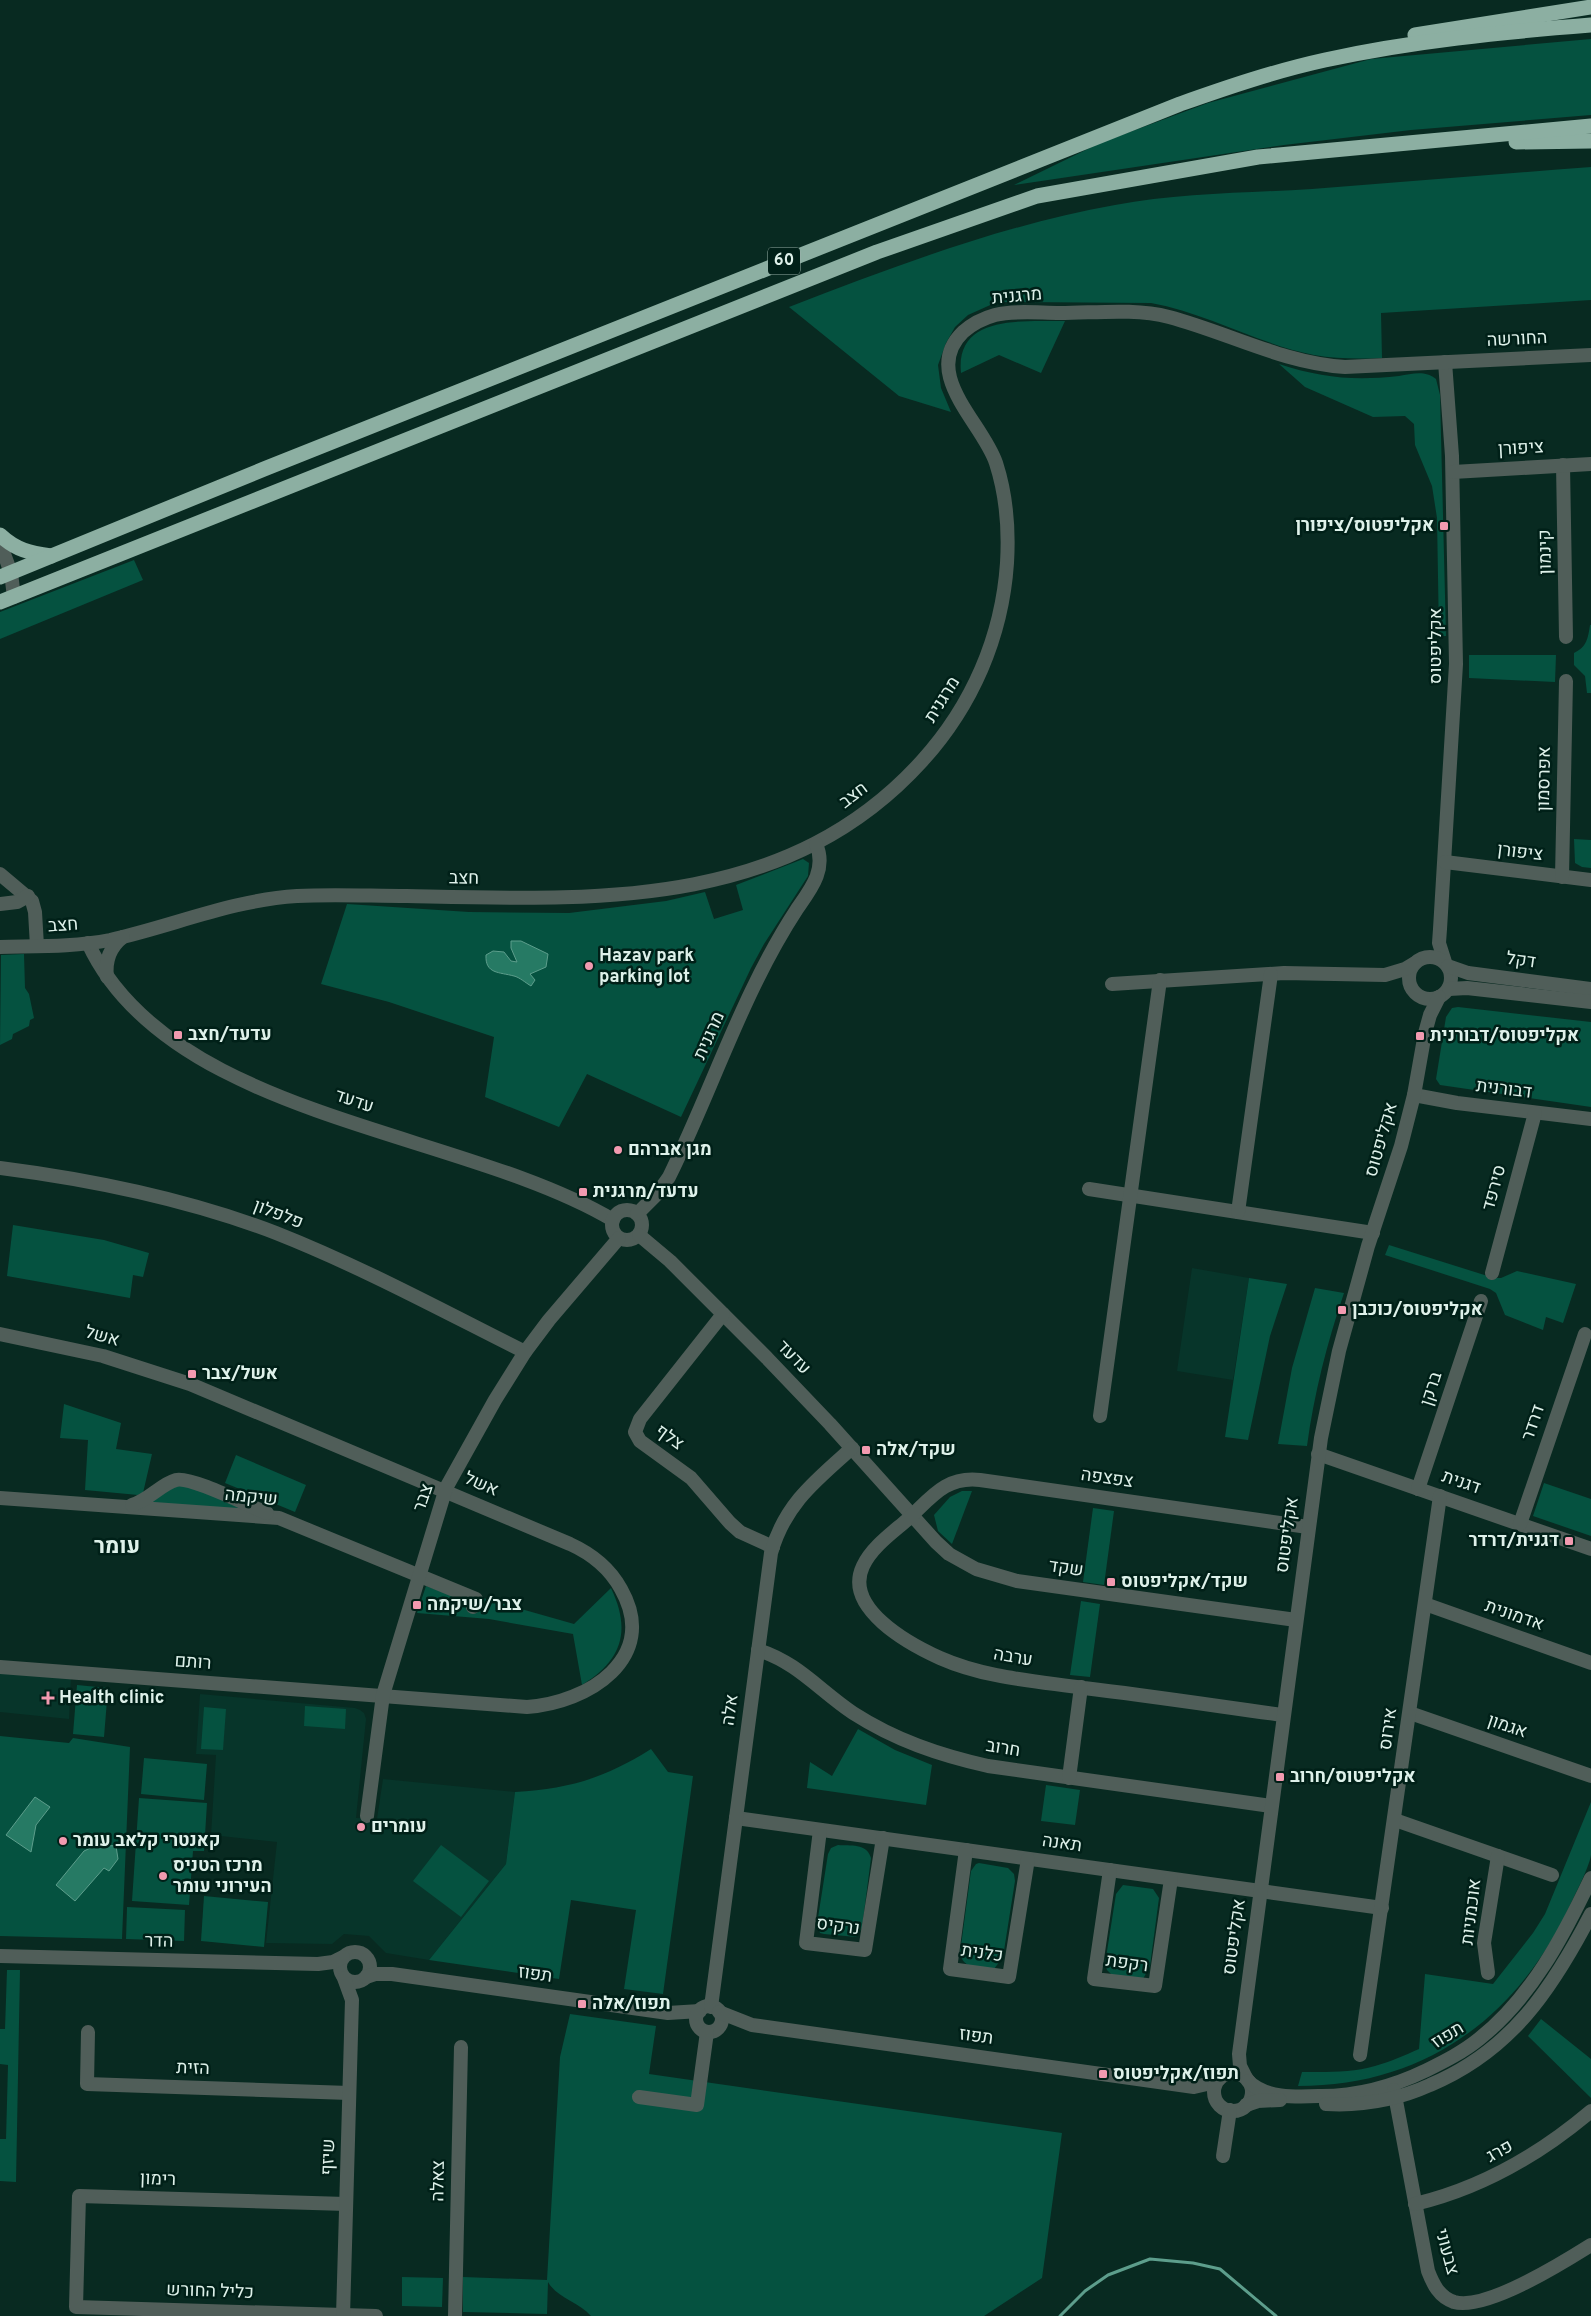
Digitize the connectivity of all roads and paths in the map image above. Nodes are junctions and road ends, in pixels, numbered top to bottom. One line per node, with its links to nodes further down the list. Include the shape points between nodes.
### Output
1 (1591, 7): 3 (highway, via 1402,37)
2 (1591, 25): 3 (highway, 60, via 1382,49)
3 (1288, 69): 14 (highway, 60, via 1180,104 1030,162)
4 (1591, 126): 6 (highway, 60)
5 (1591, 142): 6 (highway)
6 (1362, 147): 16 (highway, 60, via 1258,157 1037,196 868,256)
7 (1591, 354): 8 (street, החורשה)
8 (1445, 362): 11 (street, אקליפטוס); 19 (street, מרגנית, via 1346,367 1317,364 1256,348 1178,320 1144,313 1008,313 986,318 971,326 953,347 950,376 956,397 982,433 999,471 1007,536 1004,593 992,643 974,687 949,727)
9 (1591, 464): 10 (street, ציפורן)
10 (1563, 465): 11 (street, ציפורן); 17 (street, קינמון)
11 (1453, 472): 21 (street, אקליפטוס, via 1456,664)
12 (0, 535): 14 (highway, via 23,552)
13 (0, 543): 15 (street)
14 (52, 556): 15 (highway, 60)
15 (4, 577): 16 (street)
16 (7, 600)
17 (1566, 637)
18 (1566, 681): 23 (street, אפרסמון)
19 (904, 780): 20 (street, חצב, via 860,816)
20 (816, 844): 28 (street, חצב, via 737,873 653,892 560,899 281,897 220,908); 51 (street, מרגנית, via 820,862 817,879 757,978 669,1177)
21 (1445, 862): 23 (street, ציפורן); 27 (street, אקליפטוס)
22 (0, 874): 25 (street)
23 (1562, 877): 24 (street, ציפורן)
24 (1591, 880)
25 (28, 896): 26 (street, via 14,903); 30 (street, via 34,908)
26 (0, 904)
27 (1440, 930): 32 (street, אקליפטוס); 33 (street, אקליפטוס, via 1439,943)
28 (123, 937): 29 (street, חצב); 36 (street, via 110,951)
29 (88, 943): 30 (street, חצב); 36 (street, עדעד)
30 (38, 946): 31 (street, חצב)
31 (0, 947)
32 (1420, 960): 33 (street, via 1438,958); 35 (street, via 1397,972); 40 (street, via 1409,974)
33 (1446, 964): 39 (street, דקל, via 1468,973); 41 (street, via 1452,977)
34 (1271, 974): 35 (street); 37 (street); 50 (street)
35 (1378, 975): 40 (street, via 1398,980)
36 (108, 978): 52 (street, עדעד, via 148,1022 190,1052 234,1076 305,1105 529,1180)
37 (1160, 980): 38 (street); 49 (street)
38 (1112, 984)
39 (1591, 990)
40 (1415, 991): 41 (street, via 1427,999); 43 (street, אקליפטוס, via 1425,1014)
41 (1444, 993): 42 (street, דקל, via 1467,988); 43 (street, אקליפטוס, via 1430,1015)
42 (1591, 1002)
43 (1425, 1033): 44 (street, אקליפטוס)
44 (1414, 1095): 45 (street, דבורנית); 53 (street, אקליפטוס)
45 (1535, 1113): 46 (street, דבורנית); 56 (street, סירפד)
46 (1591, 1119)
47 (0, 1168): 61 (street, פלפלון, via 139,1192 244,1222 364,1271)
48 (1089, 1189): 49 (street)
49 (1131, 1195): 50 (street); 62 (street)
50 (1238, 1212): 53 (street)
51 (637, 1214): 52 (street, via 623,1210); 54 (street, via 642,1224)
52 (612, 1220): 55 (street, via 613,1231)
53 (1373, 1233): 64 (street, אקליפטוס, via 1337,1358)
54 (638, 1235): 55 (street, via 630,1240); 58 (street, עדעד)
55 (619, 1238): 61 (street, צבר, via 548,1320)
56 (1492, 1273)
57 (1481, 1301): 65 (street, ברקן)
58 (723, 1314): 63 (street, עדעד); 74 (street, צלף, via 640,1419 635,1428 636,1435 644,1445 695,1482 734,1528)
59 (0, 1334): 66 (street, אשל, via 103,1356 184,1382)
60 (1585, 1334): 72 (street, דרדר)
61 (525, 1352): 66 (street, צבר)
62 (1100, 1416)
63 (852, 1448): 70 (street, עדעד); 74 (street, אלה, via 798,1499 786,1515)
64 (1318, 1454): 65 (street, דגנית); 73 (street, אקליפטוס)
65 (1418, 1488): 67 (street, דגנית)
66 (445, 1491): 76 (street, צבר); 84 (street, אשל, via 575,1546 600,1561 616,1581 629,1606 630,1642 619,1664 599,1683 572,1698 551,1704 515,1707)
67 (1440, 1496): 72 (street, דגנית); 77 (street, אירוס)
68 (0, 1498): 69 (street, שיקמה)
69 (126, 1507): 71 (street, שיקמה); 71 (street, via 180,1480)
70 (912, 1516): 73 (street, צפצפה, via 947,1485 969,1479); 79 (street, שקד, via 949,1554 976,1570 996,1576); 83 (street, ערבה, via 874,1550 862,1567 860,1594 874,1614 908,1641 954,1664 1009,1677)
71 (279, 1518): 76 (street, שיקמה)
72 (1520, 1524): 75 (street, דגנית)
73 (1308, 1527): 79 (street, אקליפטוס)
74 (773, 1547): 80 (street, אלה)
75 (1591, 1549)
76 (419, 1577): 78 (street, שיקמה, via 476,1599); 84 (street, צבר)
77 (1425, 1604): 81 (street, אדמונית); 85 (street, אירוס)
78 (473, 1607)
79 (1296, 1620): 86 (street, אקליפטוס)
80 (758, 1650): 88 (street, חרוב, via 789,1663 831,1697 875,1726 926,1750 988,1766); 91 (street, אלה)
81 (1591, 1663)
82 (0, 1668): 84 (street, רותם)
83 (1081, 1687): 86 (street, ערבה); 88 (street)
84 (383, 1696): 90 (street, צבר)
85 (1410, 1713): 87 (street, אגמון); 92 (street, אירוס)
86 (1284, 1715): 89 (street, אקליפטוס)
87 (1591, 1776)
88 (1069, 1778): 89 (street, חרוב)
89 (1271, 1806): 102 (street, אקליפטוס)
90 (367, 1816)
91 (736, 1818): 93 (street, תאנה); 114 (street, אלה)
92 (1395, 1820): 96 (street); 103 (street, אירוס)
93 (820, 1830): 94 (street, תאנה); 94 (street, נרקיס, via 806,1943 865,1950)
94 (884, 1838): 95 (street, תאנה)
95 (966, 1850): 97 (street, תאנה); 97 (street, כלנית, via 950,1969 1009,1977)
96 (1498, 1856): 99 (street); 109 (street, אוכמניות, via 1484,1942)
97 (1028, 1858): 98 (street, תאנה)
98 (1110, 1870): 101 (street, תאנה); 101 (street, רקפת, via 1094,1979 1154,1986)
99 (1552, 1875)
100 (1591, 1878): 124 (street, תפוז, via 1547,1961 1508,2013 1462,2052)
101 (1171, 1879): 102 (street, תאנה)
102 (1260, 1891): 103 (street, תאנה); 120 (street, אקליפטוס)
103 (1382, 1908): 121 (street, אירוס)
104 (1591, 1914): 128 (street, תפוז, via 1548,1989 1504,2039 1451,2076)
105 (0, 1956): 108 (street, הדר)
106 (343, 1957): 107 (street, via 354,1952); 108 (street, הדר); 111 (street, via 339,1968)
107 (367, 1959): 110 (street, תפוז); 112 (street, via 370,1969)
108 (318, 1964): 111 (street, הדר)
109 (1488, 1973)
110 (397, 1974): 112 (street, תפוז, via 379,1973); 115 (street, תפוז)
111 (343, 1977): 112 (street, via 352,1982); 113 (street, שיזף)
112 (364, 1979): 113 (street, שיזף)
113 (352, 2000): 126 (street, שיזף)
114 (710, 2010): 115 (street, תפוז); 116 (street, תפוז); 117 (street, via 722,2022); 117 (street, via 696,2017)
115 (668, 2013): 117 (street, תפוז)
116 (752, 2025): 117 (street, תפוז); 125 (street, תפוז)
117 (708, 2029): 127 (street, via 697,2105)
118 (88, 2032): 126 (street, הזית, via 86,2084)
119 (461, 2047): 140 (street, צאלה)
120 (1239, 2054): 122 (street, אקליפטוס); 123 (street, אקליפטוס, via 1240,2066)
121 (1360, 2055)
122 (1220, 2078): 123 (street, via 1232,2073); 125 (street, תפוז); 129 (street, via 1214,2089)
123 (1247, 2080): 124 (street, תפוז, via 1270,2093 1310,2097 1350,2094); 130 (street, via 1251,2095)
124 (1392, 2084): 128 (street, צבעוני)
125 (1194, 2086): 129 (street, תפוז)
126 (349, 2093): 134 (street, שיזף)
127 (639, 2097)
128 (1395, 2098): 130 (street, תפוז, via 1355,2104 1275,2100); 135 (street, צבעוני)
129 (1216, 2100): 131 (street)
130 (1246, 2105): 131 (street)
131 (1230, 2110): 133 (street)
132 (1591, 2111): 135 (street, פרג, via 1554,2141 1510,2168 1464,2190)
133 (1223, 2156)
134 (346, 2204): 137 (street, רימון, via 79,2196); 138 (street, שיזף)
135 (1415, 2204): 136 (street, צבעוני, via 1431,2280 1441,2294 1454,2302 1472,2302 1513,2288)
136 (1591, 2245)
137 (76, 2307): 138 (street, כליל החורש)
138 (343, 2316): 139 (street)
139 (376, 2316)
140 (456, 2316)

